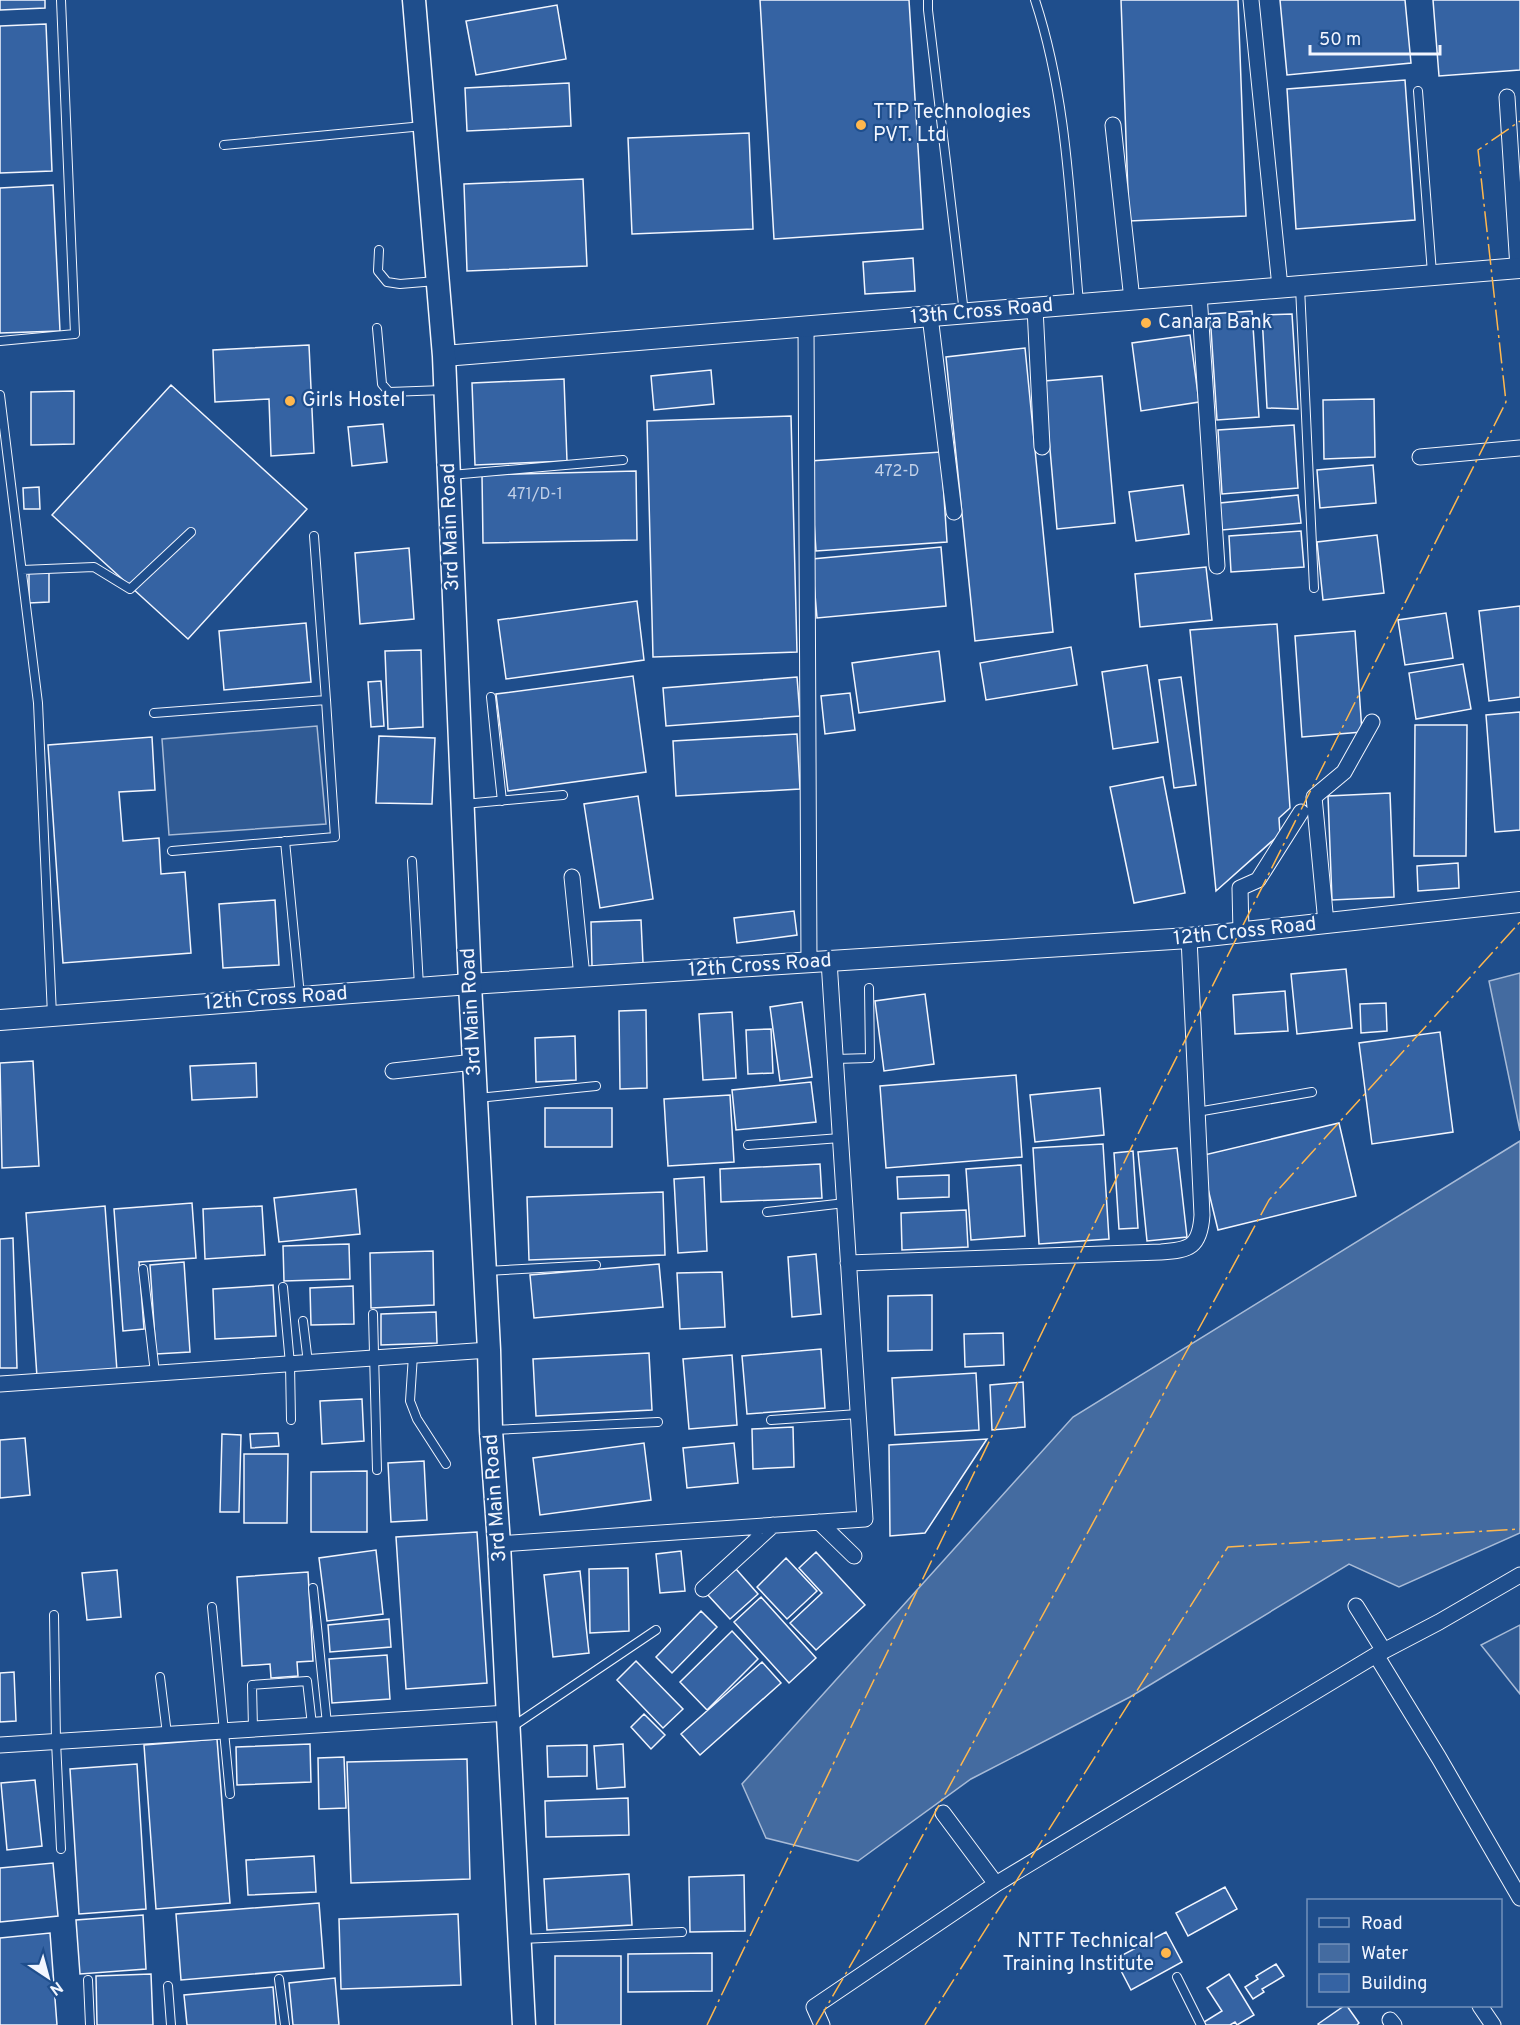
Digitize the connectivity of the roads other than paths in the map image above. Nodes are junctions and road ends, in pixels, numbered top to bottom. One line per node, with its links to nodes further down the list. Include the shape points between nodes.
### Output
1 (61, 0): 25 (lane, via 75,334)
2 (414, 0): 9 (main road, 3rd Main Road)
3 (928, 0): 21 (lane)
4 (1035, 0): 19 (lane, via 1047,36 1064,136)
5 (1251, 0): 16 (street)
6 (1418, 91): 13 (lane)
7 (1507, 97): 12 (street)
8 (1113, 125): 18 (street)
9 (424, 126): 10 (lane); 14 (main road, 3rd Main Road)
10 (224, 145)
11 (379, 250): 14 (lane, via 378,271 387,282 400,285)
12 (1519, 268): 13 (street, 13th Cross Road)
13 (1432, 275): 15 (street, 13th Cross Road)
14 (438, 281): 26 (main road, 3rd Main Road)
15 (1300, 286): 16 (street, 13th Cross Road); 39 (lane)
16 (1280, 287): 17 (street, 13th Cross Road)
17 (1199, 294): 18 (street, 13th Cross Road); 37 (street)
18 (1132, 300): 19 (street, 13th Cross Road)
19 (1079, 304): 20 (street, 13th Cross Road)
20 (1035, 308): 21 (street, 13th Cross Road); 29 (street)
21 (964, 314): 22 (street, 13th Cross Road)
22 (930, 316): 23 (street, 13th Cross Road); 34 (street)
23 (806, 327): 26 (street, 13th Cross Road); 57 (street)
24 (378, 328): 27 (lane, via 382,384 389,392)
25 (0, 341)
26 (444, 356): 27 (main road, 3rd Main Road)
27 (445, 390): 33 (main road, 3rd Main Road)
28 (0, 395): 38 (lane)
29 (1042, 447)
30 (1520, 448): 31 (street)
31 (1420, 456)
32 (623, 460): 33 (lane)
33 (449, 475): 46 (main road, 3rd Main Road)
34 (954, 512)
35 (191, 532): 38 (lane, via 130,588 94,567)
36 (314, 536): 41 (lane)
37 (1217, 566)
38 (22, 570): 63 (lane, via 38,703)
39 (1314, 588)
40 (491, 697): 45 (lane)
41 (326, 700): 42 (lane); 48 (lane, via 335,837)
42 (154, 712)
43 (1372, 722): 53 (street, via 1344,772 1314,797)
44 (563, 795): 45 (lane)
45 (502, 801): 46 (lane)
46 (463, 804): 59 (main road, 3rd Main Road)
47 (1301, 812): 54 (street, via 1258,880 1240,888)
48 (285, 841): 49 (lane); 62 (lane)
49 (172, 851)
50 (412, 861): 60 (lane)
51 (572, 877): 58 (street)
52 (1520, 902): 53 (street, 12th Cross Road)
53 (1326, 923): 54 (street, 12th Cross Road)
54 (1240, 933): 55 (street, 12th Cross Road)
55 (1189, 938): 56 (street, 12th Cross Road); 71 (street)
56 (829, 961): 57 (street, 12th Cross Road); 65 (street)
57 (809, 963): 58 (street, 12th Cross Road)
58 (582, 977): 59 (street, 12th Cross Road)
59 (470, 984): 60 (street, 12th Cross Road); 66 (main road, 3rd Main Road)
60 (419, 988): 62 (street, 12th Cross Road)
61 (869, 988): 65 (lane, via 870,1058)
62 (301, 998): 63 (street, 12th Cross Road)
63 (52, 1016): 64 (street, 12th Cross Road)
64 (0, 1020)
65 (835, 1059): 72 (street)
66 (474, 1062): 67 (street); 70 (main road, 3rd Main Road)
67 (393, 1071)
68 (596, 1086): 70 (lane)
69 (1312, 1092): 71 (lane)
70 (476, 1098): 79 (main road, 3rd Main Road)
71 (1197, 1112): 76 (street, via 1201,1231 1195,1244 1183,1250)
72 (840, 1138): 73 (lane); 74 (street)
73 (748, 1145)
74 (844, 1203): 75 (lane); 76 (street)
75 (767, 1212)
76 (848, 1263): 90 (street)
77 (596, 1265): 79 (lane)
78 (143, 1269): 88 (lane)
79 (485, 1271): 83 (main road, 3rd Main Road)
80 (284, 1287): 87 (lane)
81 (373, 1314): 85 (lane)
82 (303, 1321): 86 (lane)
83 (489, 1350): 84 (street); 94 (main road, 3rd Main Road)
84 (413, 1355): 85 (street); 95 (lane, via 410,1401)
85 (373, 1358): 86 (street); 96 (lane)
86 (309, 1363): 87 (street)
87 (290, 1364): 88 (street); 91 (lane)
88 (155, 1373): 89 (street)
89 (0, 1384)
90 (858, 1414): 92 (lane); 97 (street, via 865,1519)
91 (291, 1419)
92 (771, 1420)
93 (658, 1422): 94 (lane)
94 (491, 1430): 99 (main road, 3rd Main Road)
95 (446, 1464)
96 (377, 1470)
97 (819, 1522): 98 (street); 100 (street)
98 (773, 1525): 99 (street); 103 (street)
99 (499, 1544): 110 (main road, 3rd Main Road)
100 (854, 1556)
101 (1520, 1575): 108 (street)
102 (313, 1588): 111 (lane)
103 (703, 1589)
104 (1356, 1606): 108 (street)
105 (212, 1607): 113 (lane)
106 (54, 1614): 115 (lane)
107 (656, 1630): 110 (lane)
108 (1380, 1653): 120 (street); 121 (street)
109 (160, 1677): 114 (lane)
110 (508, 1721): 111 (street); 123 (main road, 3rd Main Road)
111 (320, 1725): 112 (street); 112 (lane, via 308,1681 274,1683 252,1685)
112 (253, 1729): 113 (street)
113 (225, 1731): 114 (street); 117 (lane)
114 (167, 1734): 115 (street)
115 (56, 1741): 116 (street); 119 (lane)
116 (0, 1745)
117 (230, 1794)
118 (943, 1813): 120 (street)
119 (61, 1849)
120 (996, 1884): 133 (street, via 814,2007)
121 (1520, 1898)
122 (682, 1932): 123 (lane)
123 (520, 1940): 132 (main road, 3rd Main Road)
124 (1177, 1977): 134 (lane)
125 (279, 1979): 131 (lane)
126 (88, 1980): 129 (lane)
127 (168, 1986): 130 (lane)
128 (1481, 2007): 135 (street)
129 (90, 2025)
130 (171, 2025)
131 (285, 2025)
132 (524, 2025)
133 (822, 2025)
134 (1201, 2025)
135 (1493, 2025)

